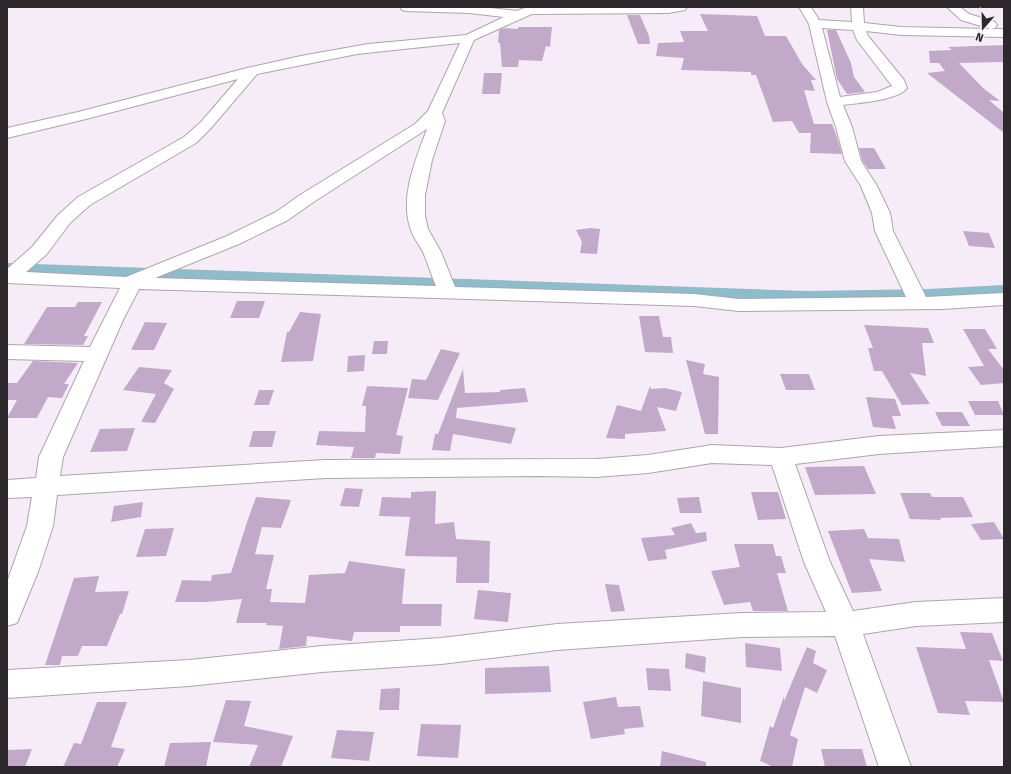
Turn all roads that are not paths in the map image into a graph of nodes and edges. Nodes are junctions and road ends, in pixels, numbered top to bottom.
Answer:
1 (406, 7) edge
2 (681, 7) edge
3 (805, 7) edge
4 (857, 7) edge
5 (953, 7) edge
6 (516, 15) junction
7 (815, 24) junction
8 (858, 26) junction
9 (1004, 28) edge
10 (1004, 33) edge
11 (469, 38) junction
12 (252, 72) junction
13 (834, 102) junction
14 (435, 113) junction
15 (7, 133) edge
16 (8, 277) edge
17 (131, 282) junction
18 (448, 293) junction
19 (1004, 299) edge
20 (919, 303) junction
21 (7, 352) edge
22 (98, 354) junction
23 (1004, 438) edge
24 (781, 457) junction
25 (46, 486) junction
26 (7, 489) edge
27 (1004, 610) edge
28 (7, 614) edge
29 (845, 624) junction
30 (7, 684) edge
31 (895, 767) edge

1 - 6 street
2 - 6 street
3 - 7 street
4 - 8 street
5 - 9 street
6 - 11 street
7 - 8 street
7 - 13 street
8 - 10 street
8 - 13 street
11 - 12 street
11 - 14 street
12 - 15 street
12 - 16 street
13 - 20 street
14 - 17 street
14 - 18 street
16 - 17 street
17 - 18 street
17 - 22 street
18 - 20 street
19 - 20 street
21 - 22 street
22 - 25 street
23 - 24 street
24 - 25 street
24 - 29 street
25 - 26 street
25 - 28 street
27 - 29 street
29 - 30 street
29 - 31 street

